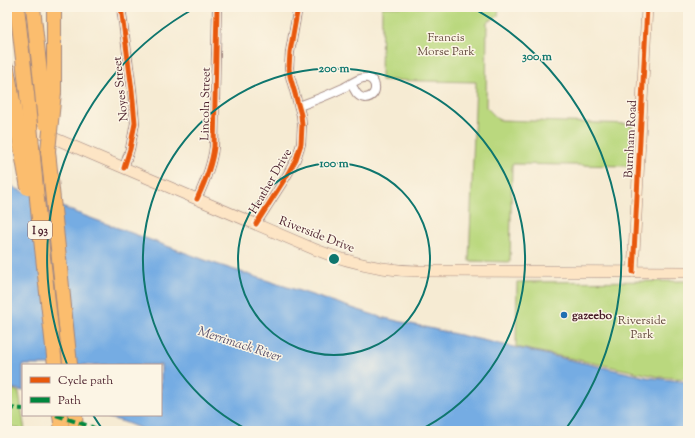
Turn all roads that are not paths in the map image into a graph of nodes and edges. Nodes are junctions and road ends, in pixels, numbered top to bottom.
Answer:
1 (17, 7) edge
2 (33, 7) edge
3 (54, 7) edge
4 (121, 7) edge
5 (217, 7) edge
6 (298, 7) edge
7 (647, 7) edge
8 (7, 69) edge
9 (351, 84) dead end
10 (48, 92) junction
11 (299, 106) junction
12 (7, 118) edge
13 (124, 168) junction
14 (197, 199) junction
15 (256, 224) junction
16 (40, 230) junction
17 (633, 272) junction
18 (688, 272) edge
19 (55, 364) edge
20 (70, 364) edge
21 (60, 416) edge
22 (75, 416) edge
23 (62, 431) edge
24 (76, 431) edge

1 - 16 highway, I 93, bridge
2 - 10 highway
3 - 10 highway
4 - 13 street, Noyes Street
5 - 14 street, Lincoln Street
6 - 11 street, Heather Drive
7 - 17 main road, Burnham Road
8 - 16 highway, bridge
9 - 11 street
10 - 20 highway, I 93, bridge
11 - 15 street, Heather Drive
12 - 13 main road, Riverside Drive
13 - 14 main road, Riverside Drive
14 - 15 main road, Riverside Drive
15 - 17 main road, Riverside Drive
16 - 19 highway, I 93, bridge
17 - 18 main road, Riverside Drive
21 - 23 highway
22 - 24 highway

